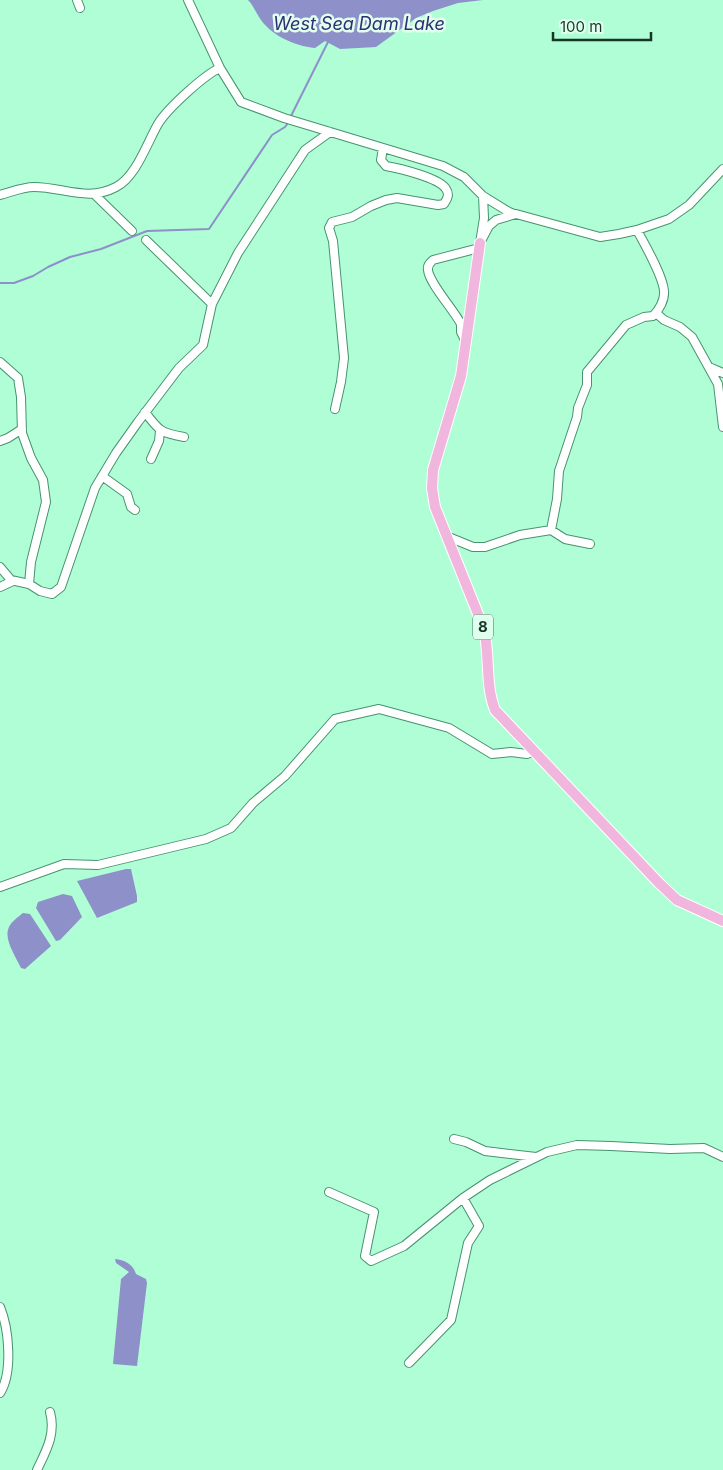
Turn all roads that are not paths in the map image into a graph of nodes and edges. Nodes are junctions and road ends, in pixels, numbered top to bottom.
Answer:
1 (77, 0) edge
2 (188, 0) edge
3 (80, 8) dead end
4 (220, 68) junction
5 (330, 132) junction
6 (383, 148) junction
7 (723, 170) edge
8 (94, 194) junction
9 (0, 195) edge
10 (483, 196) junction
11 (516, 214) junction
12 (638, 230) junction
13 (132, 231) dead end
14 (146, 240) dead end
15 (480, 246) junction
16 (212, 304) junction
17 (656, 313) junction
18 (467, 343) junction
19 (0, 362) edge
20 (709, 367) junction
21 (723, 373) edge
22 (335, 410) dead end
23 (145, 412) junction
24 (723, 427) edge
25 (22, 430) junction
26 (160, 431) junction
27 (184, 437) dead end
28 (0, 441) edge
29 (150, 459) dead end
30 (102, 476) junction
31 (135, 510) dead end
32 (551, 530) junction
33 (446, 536) junction
34 (590, 544) dead end
35 (0, 567) edge
36 (13, 581) junction
37 (29, 584) junction
38 (0, 587) edge
39 (534, 751) junction
40 (0, 887) edge
41 (723, 921) edge
42 (454, 1139) dead end
43 (536, 1157) junction
44 (723, 1157) edge
45 (329, 1192) dead end
46 (463, 1198) junction
47 (0, 1308) edge
48 (409, 1363) dead end
49 (0, 1393) edge
50 (50, 1412) dead end
51 (37, 1470) edge

1 - 3 street
2 - 4 street
4 - 5 street
4 - 8 street
5 - 6 street
5 - 16 street
6 - 10 street
6 - 22 street
7 - 12 street
8 - 9 street
8 - 13 street
10 - 11 street
10 - 15 street
11 - 12 street
11 - 15 street
12 - 17 street
14 - 16 street
15 - 18 main road, 8
15 - 18 street
16 - 23 street
17 - 20 street
17 - 32 street
18 - 33 main road, 8
19 - 25 street
20 - 21 street
20 - 24 street
23 - 26 street
23 - 30 street
25 - 28 street
25 - 37 street
26 - 27 street
26 - 29 street
30 - 31 street
30 - 37 street
32 - 33 street
32 - 34 street
33 - 39 main road, 8
35 - 36 street
36 - 37 street
36 - 38 street
39 - 40 street
39 - 41 main road, 8
42 - 43 street
43 - 44 street
43 - 46 street
45 - 46 street
46 - 48 street
47 - 49 street
50 - 51 street

